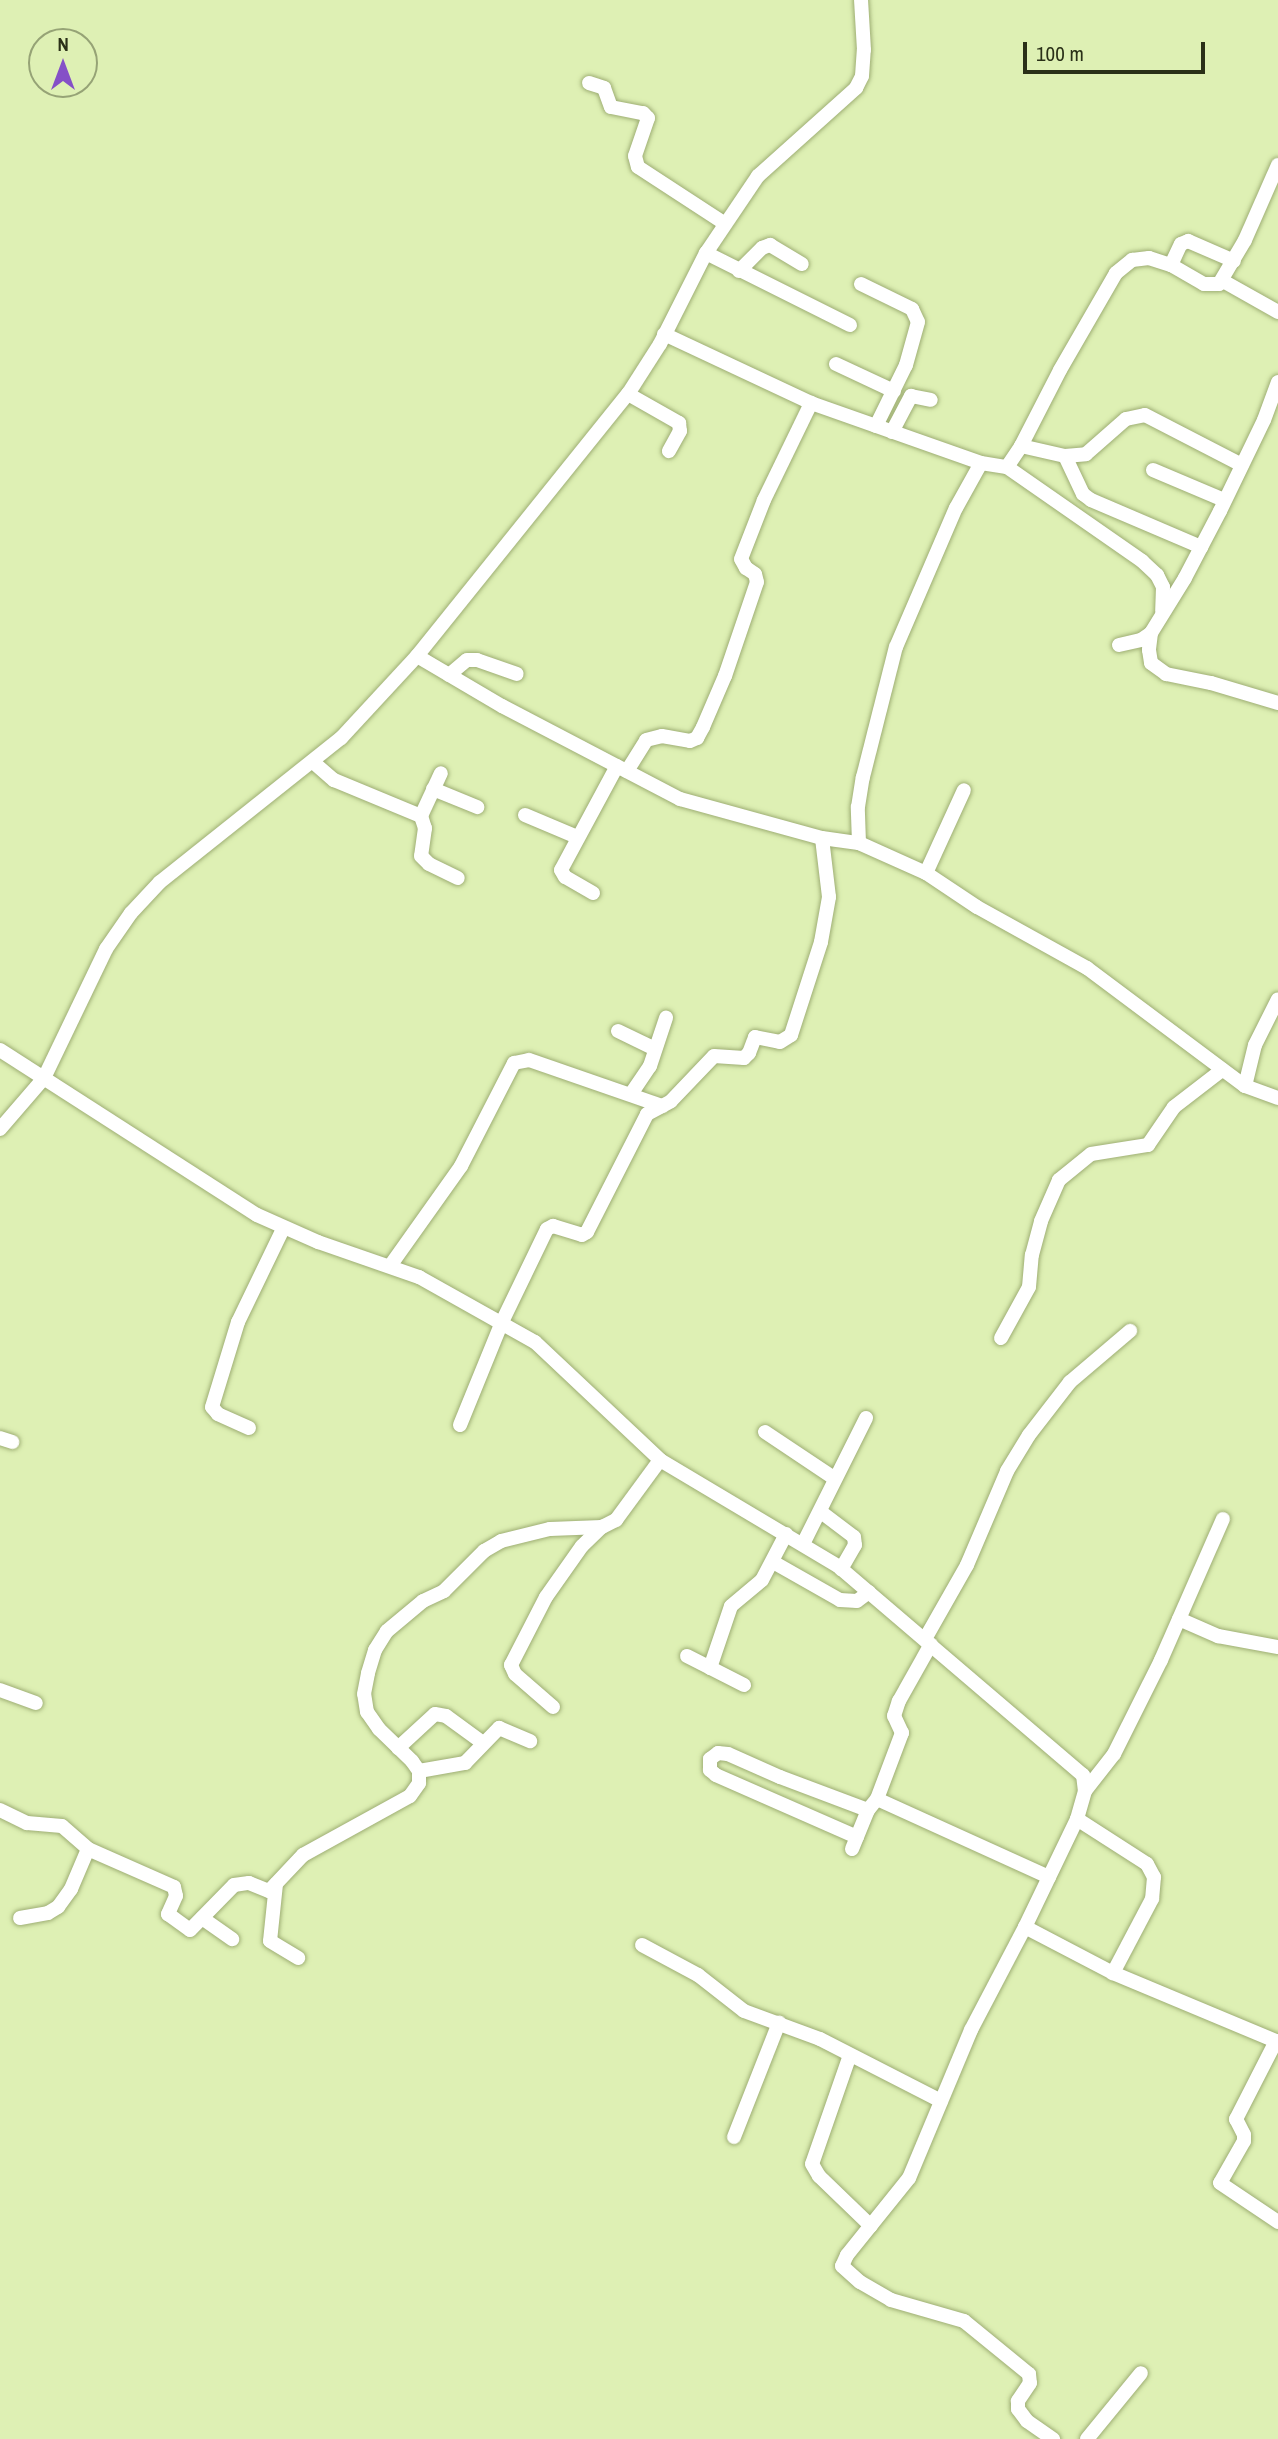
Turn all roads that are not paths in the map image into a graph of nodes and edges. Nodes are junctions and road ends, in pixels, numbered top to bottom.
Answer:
1 (861, 0) edge
2 (589, 83) dead end
3 (1278, 165) edge
4 (724, 223) junction
5 (706, 253) junction
6 (1234, 261) junction
7 (802, 264) dead end
8 (1171, 265) junction
9 (739, 271) junction
10 (1223, 281) junction
11 (861, 284) dead end
12 (1278, 312) edge
13 (850, 325) dead end
14 (664, 334) junction
15 (836, 364) dead end
16 (1278, 382) edge
17 (894, 391) junction
18 (628, 394) junction
19 (931, 400) dead end
20 (811, 403) junction
21 (1272, 416) edge
22 (876, 426) junction
23 (892, 432) junction
24 (1021, 446) junction
25 (669, 451) dead end
26 (1065, 456) junction
27 (981, 463) junction
28 (1242, 465) junction
29 (1007, 467) junction
30 (1153, 470) dead end
31 (1224, 500) junction
32 (1201, 547) junction
33 (1162, 612) junction
34 (1151, 632) junction
35 (1119, 645) dead end
36 (416, 656) junction
37 (517, 674) dead end
38 (449, 675) junction
39 (1278, 703) edge
40 (313, 762) junction
41 (622, 768) junction
42 (441, 773) dead end
43 (433, 789) junction
44 (964, 790) dead end
45 (477, 807) dead end
46 (525, 815) dead end
47 (421, 816) junction
48 (577, 837) junction
49 (822, 838) junction
50 (859, 843) junction
51 (926, 873) junction
52 (458, 878) dead end
53 (593, 893) dead end
54 (1278, 999) edge
55 (666, 1018) dead end
56 (618, 1031) dead end
57 (655, 1048) junction
58 (0, 1050) edge
59 (1223, 1070) junction
60 (44, 1079) junction
61 (1245, 1086) junction
62 (631, 1094) junction
63 (1278, 1098) edge
64 (662, 1106) junction
65 (0, 1129) edge
66 (284, 1228) junction
67 (390, 1265) junction
68 (502, 1322) junction
69 (1130, 1331) dead end
70 (1001, 1338) dead end
71 (866, 1418) dead end
72 (460, 1425) dead end
73 (249, 1428) dead end
74 (765, 1432) dead end
75 (660, 1460) junction
76 (834, 1478) junction
77 (821, 1512) junction
78 (1223, 1519) dead end
79 (602, 1527) junction
80 (786, 1534) junction
81 (803, 1544) junction
82 (773, 1562) junction
83 (841, 1569) junction
84 (869, 1592) junction
85 (1179, 1619) junction
86 (928, 1641) junction
87 (1278, 1647) edge
88 (687, 1656) dead end
89 (710, 1668) junction
90 (744, 1685) dead end
91 (0, 1690) edge
92 (36, 1703) dead end
93 (553, 1707) dead end
94 (530, 1741) dead end
95 (483, 1743) junction
96 (398, 1748) junction
97 (419, 1771) junction
98 (1084, 1791) junction
99 (872, 1804) junction
100 (0, 1810) edge
101 (1077, 1819) junction
102 (88, 1849) junction
103 (1049, 1877) junction
104 (276, 1884) junction
105 (20, 1918) dead end
106 (202, 1918) junction
107 (1025, 1927) junction
108 (232, 1938) dead end
109 (642, 1945) dead end
110 (298, 1958) dead end
111 (1113, 1973) junction
112 (779, 2023) junction
113 (1277, 2042) edge
114 (850, 2055) junction
115 (941, 2101) junction
116 (734, 2137) dead end
117 (1278, 2222) edge
118 (871, 2226) junction
119 (1141, 2373) dead end
120 (1053, 2439) edge
121 (1087, 2439) edge

1 - 4 street
2 - 4 street
3 - 6 street
4 - 5 street
5 - 9 street
5 - 14 street
6 - 8 street
6 - 10 street
7 - 9 street
8 - 10 street
8 - 24 street
9 - 13 street
10 - 12 street
11 - 17 street
14 - 18 street
14 - 20 street
15 - 17 street
16 - 21 street
17 - 22 street
18 - 25 street
18 - 36 street
19 - 23 street
20 - 22 street
20 - 41 street
21 - 28 street
22 - 23 street
23 - 27 street
24 - 26 street
24 - 29 street
26 - 28 street
26 - 32 street
27 - 29 street
27 - 50 street
28 - 31 street
29 - 33 street
30 - 31 street
31 - 32 street
32 - 33 street
33 - 34 street
34 - 35 street
34 - 39 street
36 - 38 street
36 - 40 street
37 - 38 street
38 - 41 street
40 - 47 street
40 - 60 street
41 - 48 street
41 - 49 street
42 - 43 street
43 - 45 street
43 - 47 street
44 - 51 street
46 - 48 street
47 - 52 street
48 - 53 street
49 - 50 street
49 - 64 street
50 - 51 street
51 - 59 street
54 - 61 street
55 - 57 street
56 - 57 street
57 - 62 street
58 - 60 street
59 - 61 street
59 - 70 street
60 - 65 street
60 - 66 street
61 - 63 street
62 - 64 street
62 - 67 street
64 - 68 street
66 - 67 street
66 - 73 street
67 - 68 street
68 - 72 street
68 - 75 street
69 - 86 street
71 - 76 street
74 - 76 street
75 - 79 street
75 - 80 street
76 - 77 street
77 - 81 street
77 - 83 street
78 - 85 street
79 - 93 street
79 - 96 street
80 - 81 street
80 - 82 street
81 - 83 street
82 - 84 street
82 - 89 street
83 - 84 street
84 - 86 street
85 - 87 street
85 - 98 street
86 - 98 street
86 - 99 street
88 - 89 street
89 - 90 street
91 - 92 street
94 - 95 street
95 - 96 street
95 - 97 street
96 - 97 street
97 - 104 street
98 - 101 street
99 - 99 street
99 - 103 street
100 - 102 street
101 - 103 street
101 - 111 street
102 - 105 street
102 - 106 street
103 - 107 street
104 - 106 street
104 - 110 street
106 - 108 street
107 - 111 street
107 - 115 street
109 - 112 street
111 - 113 street
112 - 114 street
112 - 116 street
113 - 117 street
114 - 115 street
114 - 118 street
115 - 118 street
118 - 120 street
119 - 121 street

